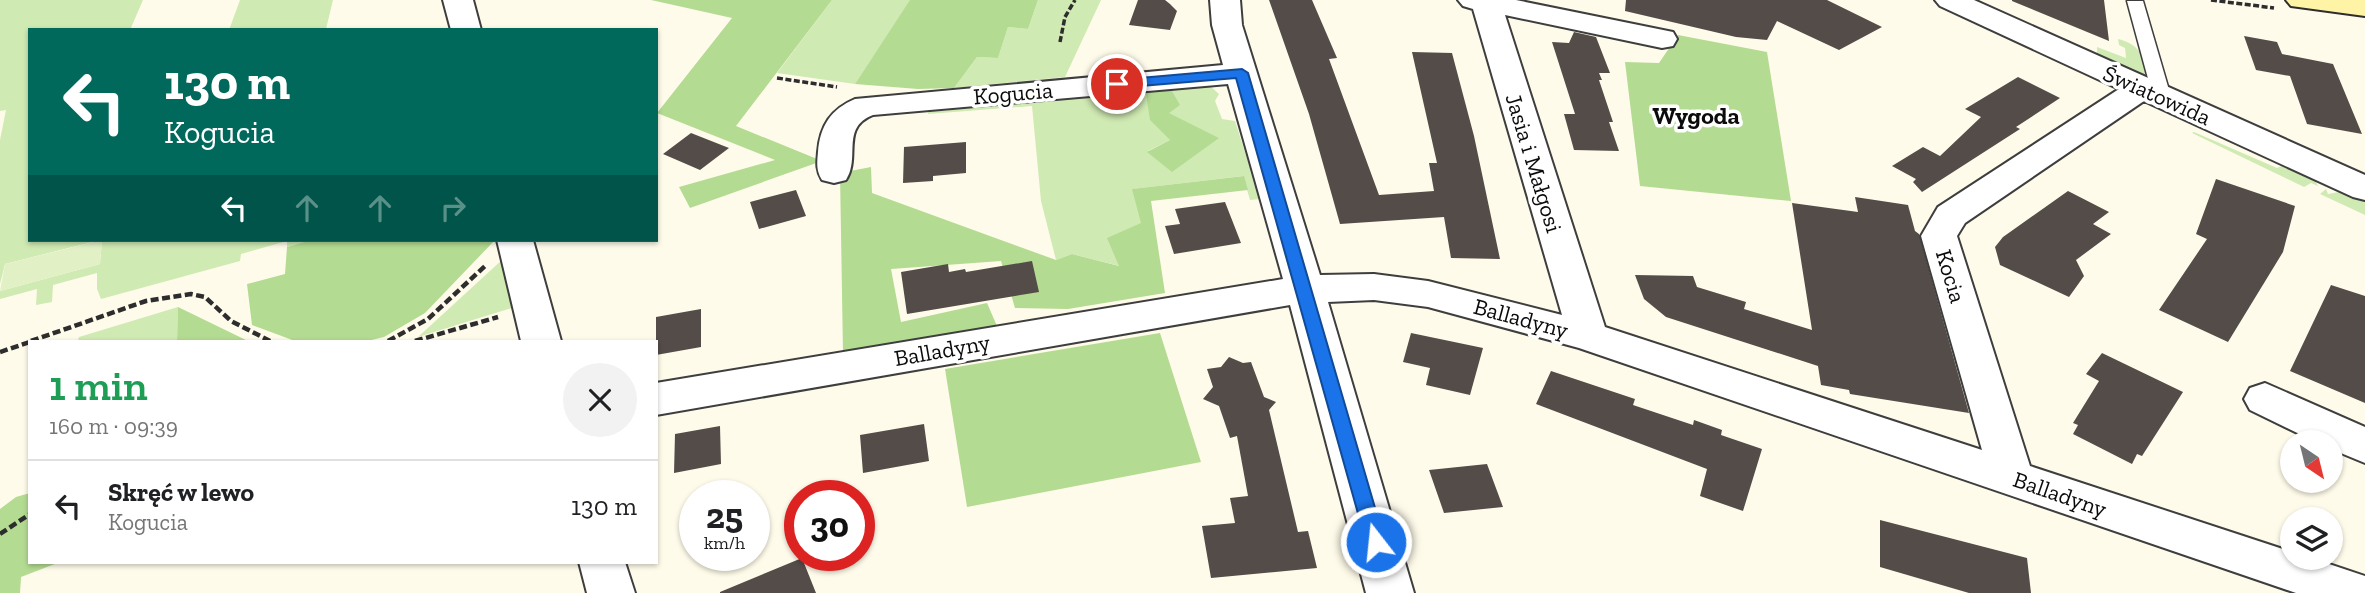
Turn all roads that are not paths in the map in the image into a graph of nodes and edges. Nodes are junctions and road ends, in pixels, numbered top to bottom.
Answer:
1 (458, 0) edge
2 (1225, 0) edge
3 (1950, 0) edge
4 (2301, 0) edge
5 (2135, 1) edge
6 (1479, 2) edge
7 (2365, 8) edge
8 (465, 28) edge
9 (1662, 39) dead end
10 (1242, 73) junction
11 (2152, 92) junction
12 (834, 172) dead end
13 (2365, 188) edge
14 (503, 250) edge
15 (1305, 289) junction
16 (1588, 336) junction
17 (541, 340) edge
18 (658, 399) edge
19 (2265, 399) dead end
20 (2365, 446) edge
21 (2012, 478) junction
22 (603, 564) edge
23 (611, 593) edge
24 (1390, 593) edge
25 (2355, 593) edge

1 - 8 street
2 - 10 street
3 - 11 street, Światowida
4 - 7 main road
5 - 11 lane
6 - 9 street
6 - 16 street, Jasia i Małgosi
10 - 12 street, Kogucia
10 - 15 street
11 - 13 street, Światowida
11 - 21 street, Kocia
14 - 17 street
15 - 16 street, Balladyny
15 - 18 street, Balladyny
15 - 24 street
16 - 21 street, Balladyny
19 - 20 street
21 - 25 street, Balladyny
22 - 23 street

